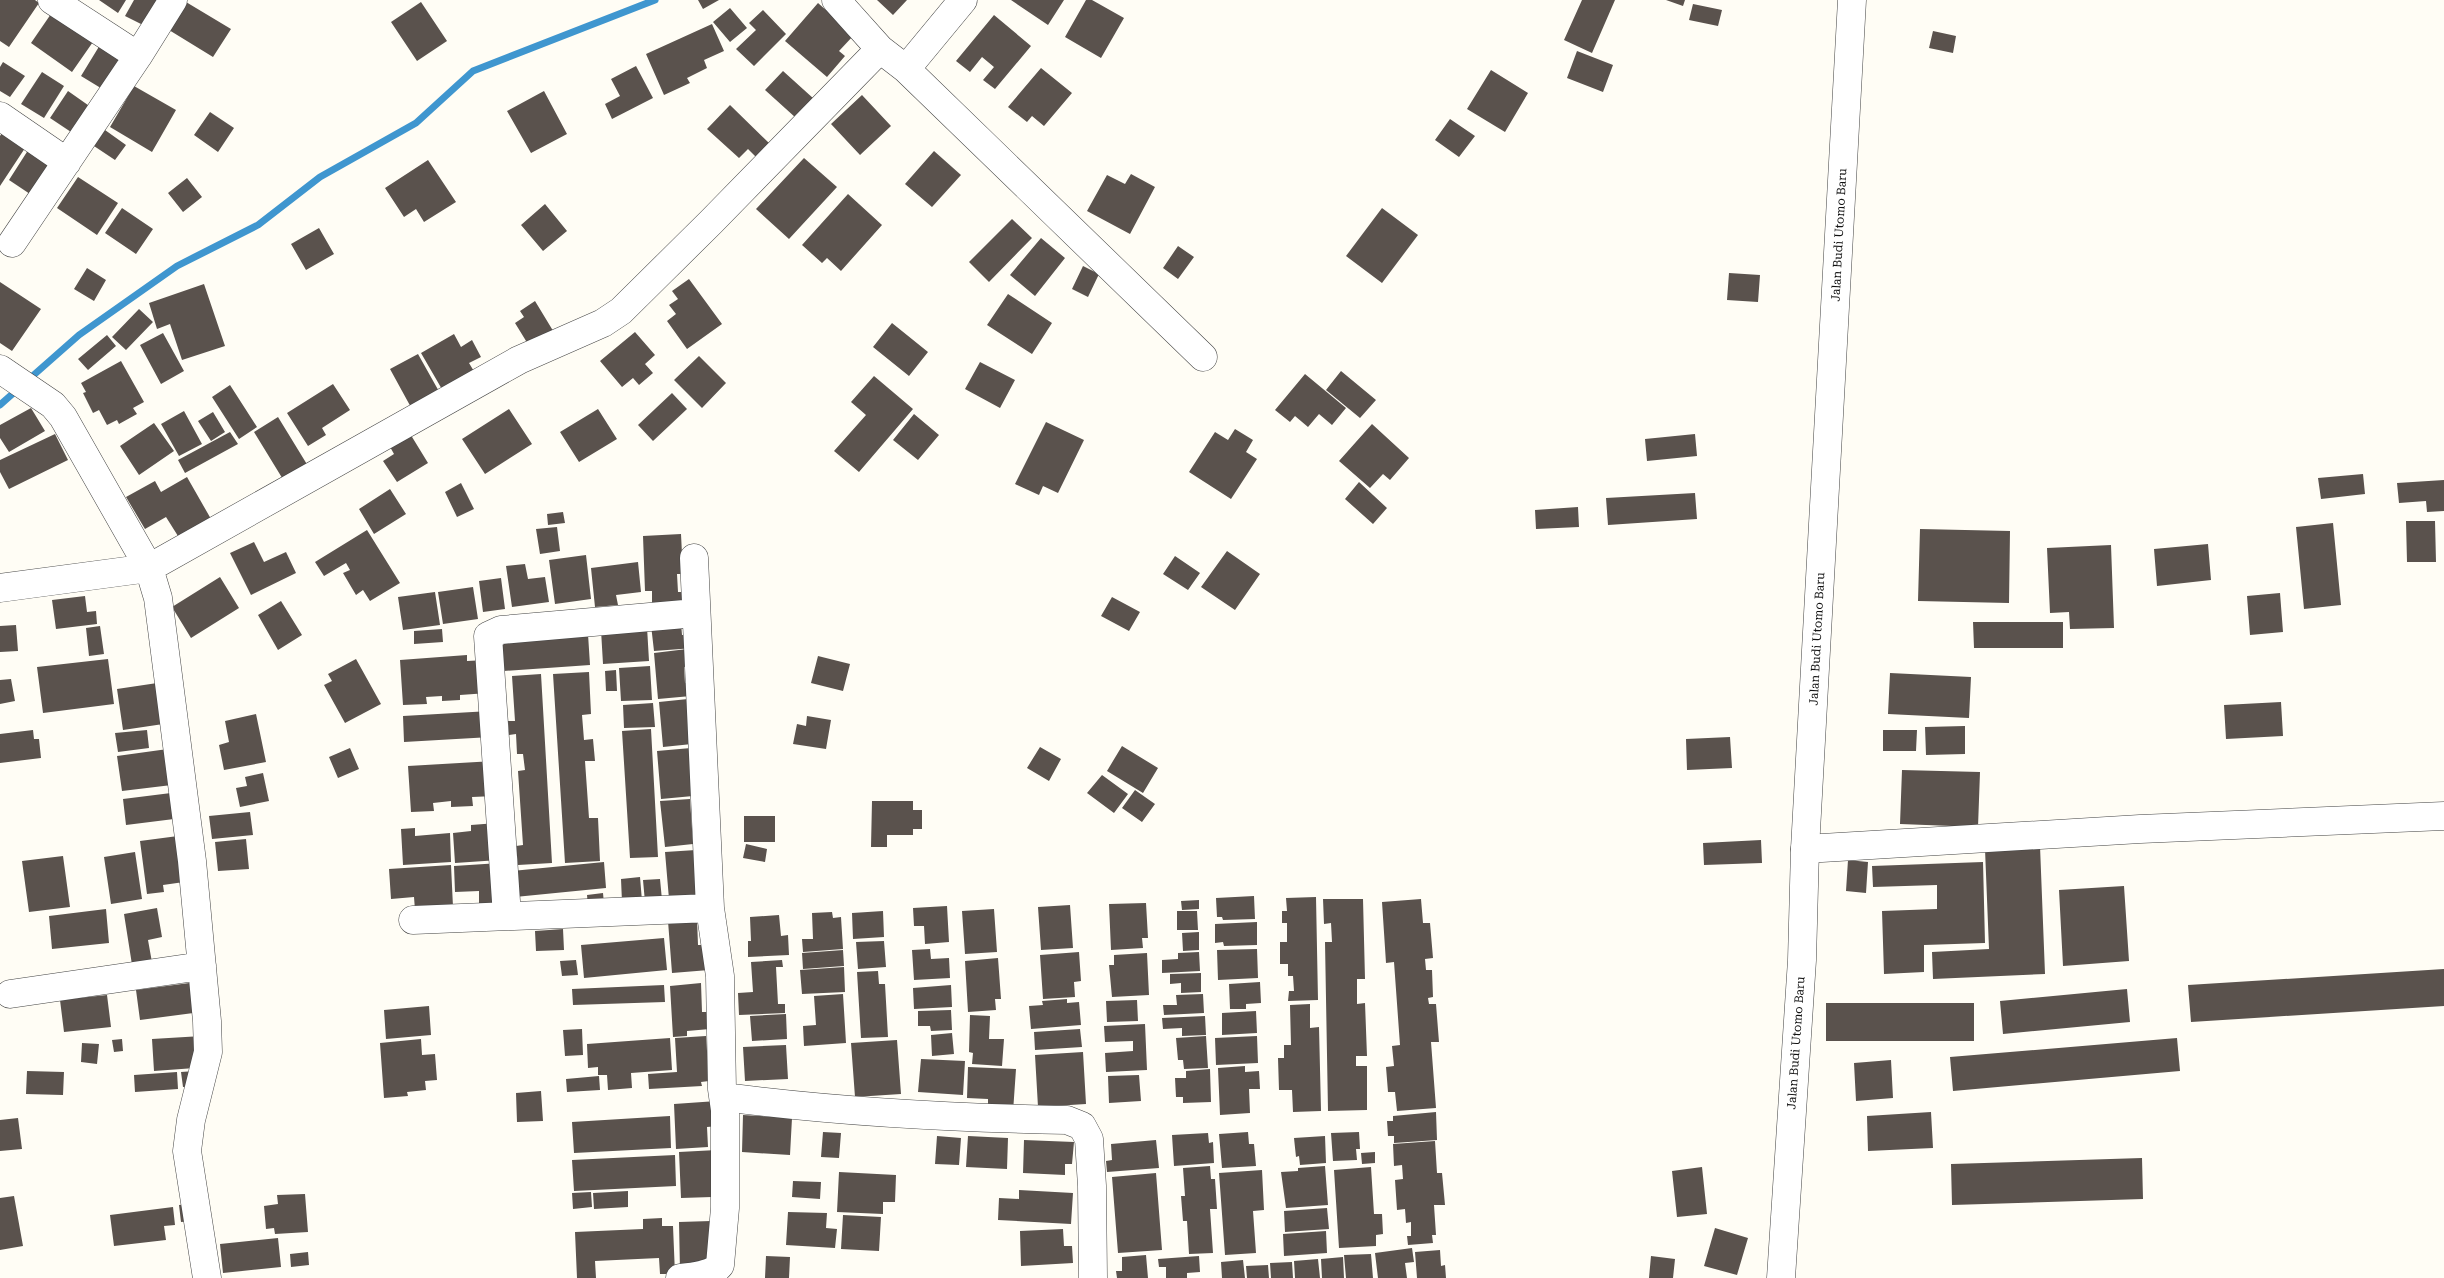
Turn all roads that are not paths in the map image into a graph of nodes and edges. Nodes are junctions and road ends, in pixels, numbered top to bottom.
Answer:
1 (52, 0) edge
2 (173, 0) edge
3 (836, 0) edge
4 (963, 0) edge
5 (1852, 0) edge
6 (880, 49) junction
7 (138, 56) junction
8 (906, 69) junction
9 (0, 116) edge
10 (67, 162) junction
11 (12, 243) dead end
12 (1202, 357) dead end
13 (1, 370) edge
14 (694, 558) dead end
15 (149, 568) junction
16 (0, 588) edge
17 (696, 613) junction
18 (2444, 816) edge
19 (1805, 849) junction
20 (710, 908) junction
21 (507, 916) junction
22 (412, 920) dead end
23 (202, 966) junction
24 (10, 994) dead end
25 (724, 1097) junction
26 (207, 1278) edge
27 (680, 1278) edge
28 (1093, 1278) edge
29 (1782, 1278) edge

1 - 7 street
2 - 7 street
3 - 6 street
4 - 8 street
5 - 19 street, Jalan Budi Utomo Baru
6 - 8 street
6 - 15 street
7 - 10 street
8 - 12 street
9 - 10 street
10 - 11 street
13 - 15 street
14 - 17 street
15 - 16 street
15 - 23 street
17 - 20 street
17 - 21 street
18 - 19 street
19 - 29 street, Jalan Budi Utomo Baru
20 - 21 street
20 - 25 street
21 - 22 street
23 - 24 street
23 - 26 street
25 - 27 street
25 - 28 street

